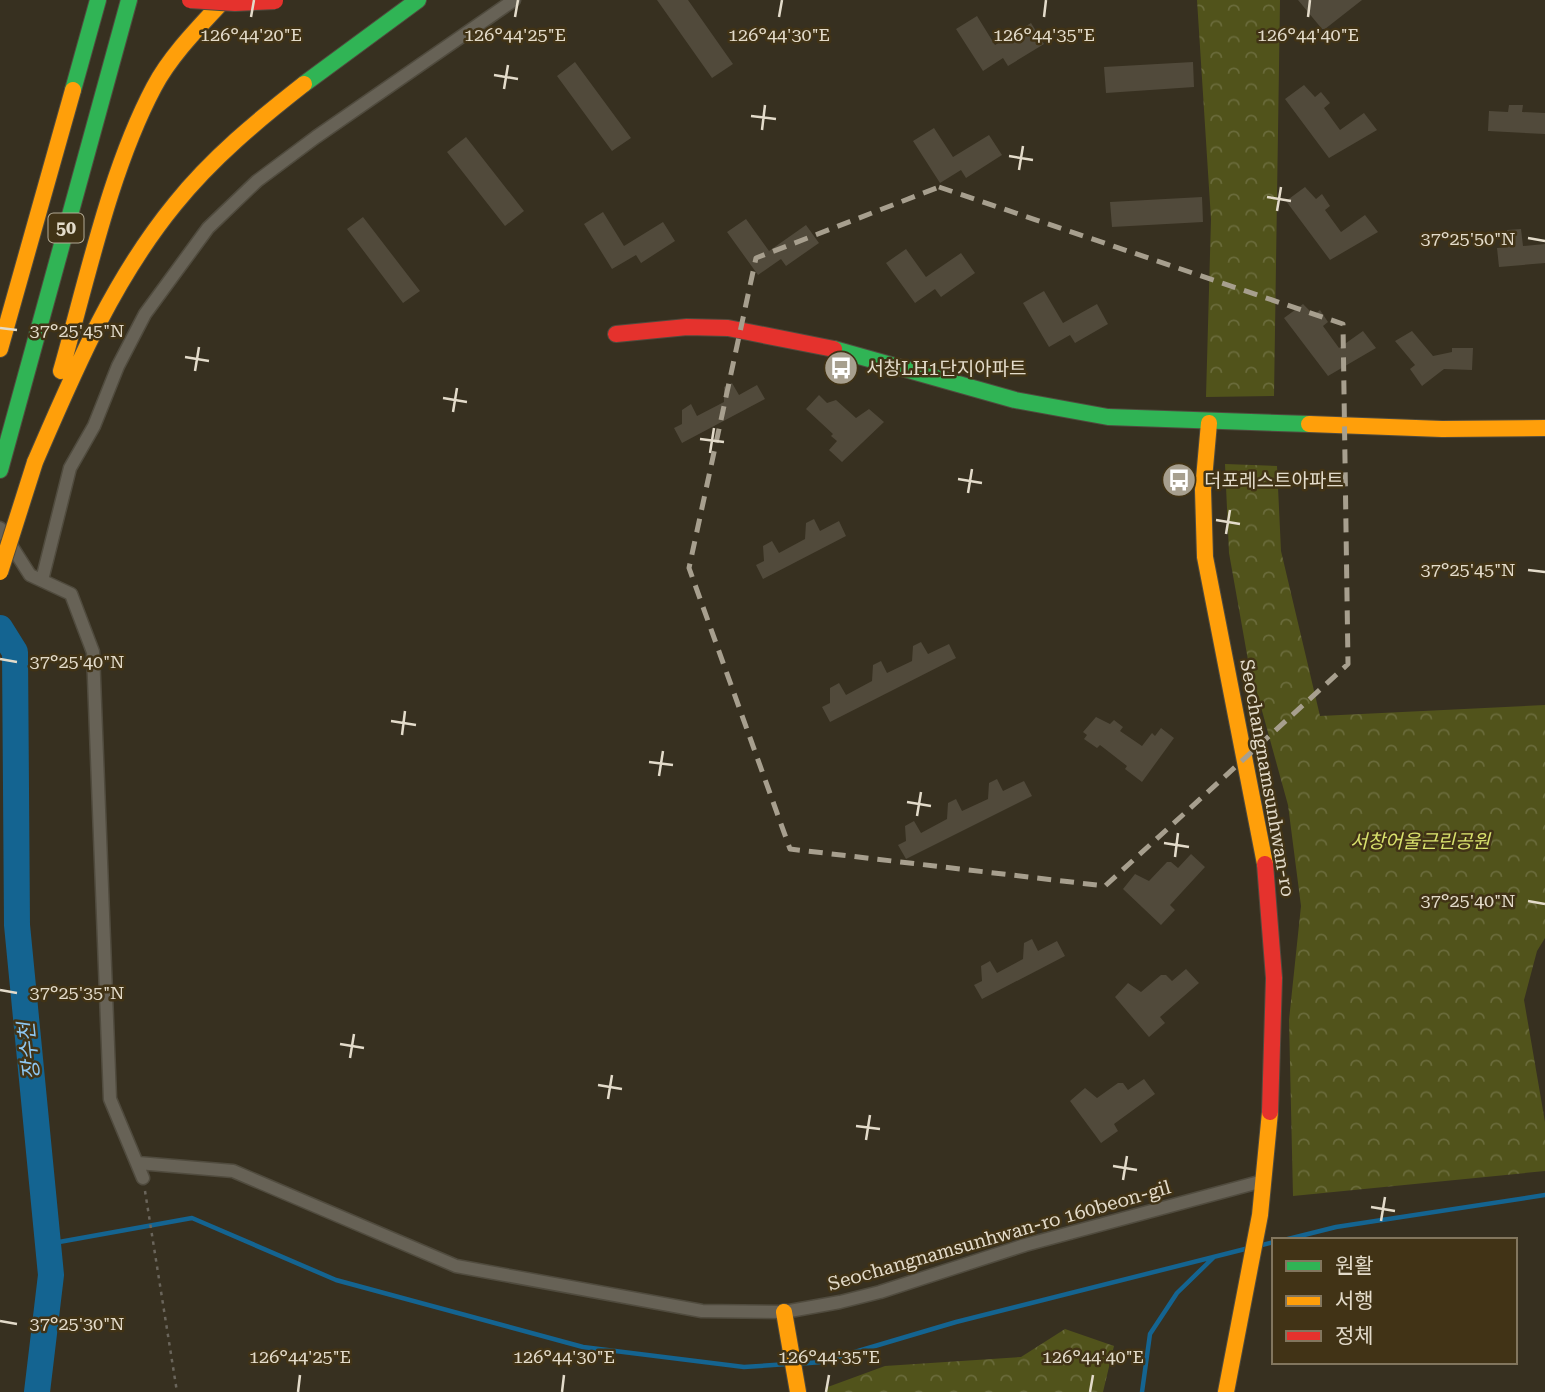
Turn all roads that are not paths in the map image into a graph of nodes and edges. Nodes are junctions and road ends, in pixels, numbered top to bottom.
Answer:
1 (90, 0) edge
2 (98, 0) edge
3 (129, 0) edge
4 (190, 0) edge
5 (224, 0) edge
6 (277, 0) edge
7 (418, 0) edge
8 (514, 0) edge
9 (80, 64) junction
10 (616, 334) dead end
11 (0, 349) edge
12 (1209, 423) junction
13 (1545, 428) edge
14 (35, 462) junction
15 (2, 463) edge
16 (0, 528) edge
17 (0, 572) edge
18 (42, 580) junction
19 (138, 1163) junction
20 (142, 1178) dead end
21 (1263, 1181) junction
22 (784, 1312) junction
23 (798, 1392) edge
24 (1226, 1392) edge

1 - 9 main road
2 - 9 main road, 50
3 - 15 main road, 50
4 - 6 main road, bridge
5 - 14 main road
7 - 14 main road
8 - 18 street
9 - 11 main road, 50
10 - 12 main road
12 - 13 main road
12 - 21 main road, Seochangnamsunhwan-ro
14 - 17 main road, bridge
16 - 18 street
18 - 19 street
19 - 20 street
19 - 22 street, Seochangnamsunhwan-ro 160beon-gil
21 - 22 street, Seochangnamsunhwan-ro 160beon-gil
21 - 24 main road, Seochangnamsunhwan-ro
22 - 23 main road

